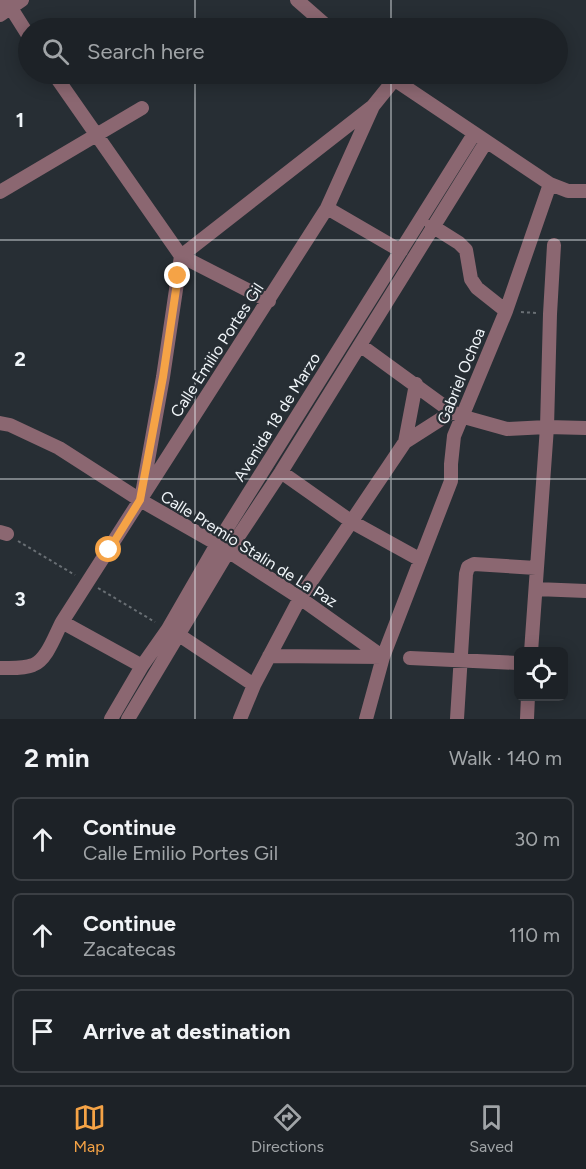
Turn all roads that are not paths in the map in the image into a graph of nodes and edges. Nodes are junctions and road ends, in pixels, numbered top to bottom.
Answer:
1 (297, 0) edge
2 (9, 6) edge
3 (318, 18) edge
4 (18, 19) edge
5 (61, 84) edge
6 (386, 84) edge
7 (400, 84) edge
8 (374, 106) junction
9 (142, 108) dead end
10 (96, 136) junction
11 (480, 138) junction
12 (550, 184) junction
13 (586, 191) edge
14 (0, 192) edge
15 (327, 208) junction
16 (432, 226) junction
17 (554, 245) dead end
18 (401, 251) junction
19 (181, 256) junction
20 (269, 301) junction
21 (506, 311) junction
22 (360, 345) junction
23 (416, 384) junction
24 (458, 415) junction
25 (0, 423) edge
26 (547, 427) junction
27 (586, 428) edge
28 (405, 442) junction
29 (281, 472) junction
30 (140, 500) junction
31 (352, 522) junction
32 (222, 548) junction
33 (419, 560) junction
34 (536, 568) junction
35 (536, 589) junction
36 (586, 591) edge
37 (300, 598) junction
38 (62, 622) junction
39 (178, 635) junction
40 (531, 647) edge
41 (269, 656) junction
42 (383, 657) junction
43 (410, 658) dead end
44 (460, 661) junction
45 (514, 663) edge
46 (142, 666) junction
47 (0, 668) edge
48 (133, 681) junction
49 (254, 685) junction
50 (146, 689) junction
51 (528, 701) edge
52 (111, 719) edge
53 (128, 719) edge
54 (240, 719) edge
55 (366, 719) edge
56 (457, 719) edge
57 (527, 719) edge

1 - 3 street
2 - 4 street
5 - 10 street
6 - 8 street
7 - 11 street
8 - 15 street, Calle Emilio Portes Gil
8 - 19 street
9 - 10 street
10 - 14 street
10 - 19 street
11 - 12 street
11 - 16 street, Avenida 18 de Marzo
11 - 18 street, Avenida 18 de Marzo
12 - 13 street
12 - 21 street, Gabriel Ochoa
15 - 18 street
15 - 20 street, Calle Emilio Portes Gil
16 - 21 street
16 - 22 street, Avenida 18 de Marzo
17 - 26 street
18 - 32 street, Avenida 18 de Marzo
19 - 20 street
19 - 30 street
20 - 30 street, Calle Emilio Portes Gil
21 - 24 street, Gabriel Ochoa
22 - 23 street
22 - 29 street, Avenida 18 de Marzo
23 - 24 street
23 - 28 street
24 - 26 street
24 - 28 street
24 - 33 street, Gabriel Ochoa
25 - 30 street, Calle Premio Stalin de La Paz
26 - 27 street
26 - 34 street
28 - 31 street
29 - 31 street
29 - 32 street, Avenida 18 de Marzo
30 - 32 street, Calle Premio Stalin de La Paz
30 - 38 street, Calle Emilio Portes Gil
31 - 33 street
31 - 37 street
32 - 37 street, Calle Premio Stalin de La Paz
32 - 39 street, Avenida 18 de Marzo
32 - 46 street, Avenida 18 de Marzo
33 - 42 street, Gabriel Ochoa
34 - 35 street
34 - 44 street
35 - 36 street
35 - 40 street
37 - 41 street
37 - 42 street, Calle Premio Stalin de La Paz
38 - 46 street
38 - 47 street, Calle Emilio Portes Gil
39 - 49 street
39 - 50 street, Avenida 18 de Marzo
41 - 42 street
41 - 49 street
42 - 55 street, Gabriel Ochoa
43 - 44 street
44 - 45 street
44 - 56 street
46 - 48 street, Avenida 18 de Marzo
48 - 50 street
48 - 52 street, Avenida 18 de Marzo
49 - 54 street
50 - 53 street, Avenida 18 de Marzo
51 - 57 street

